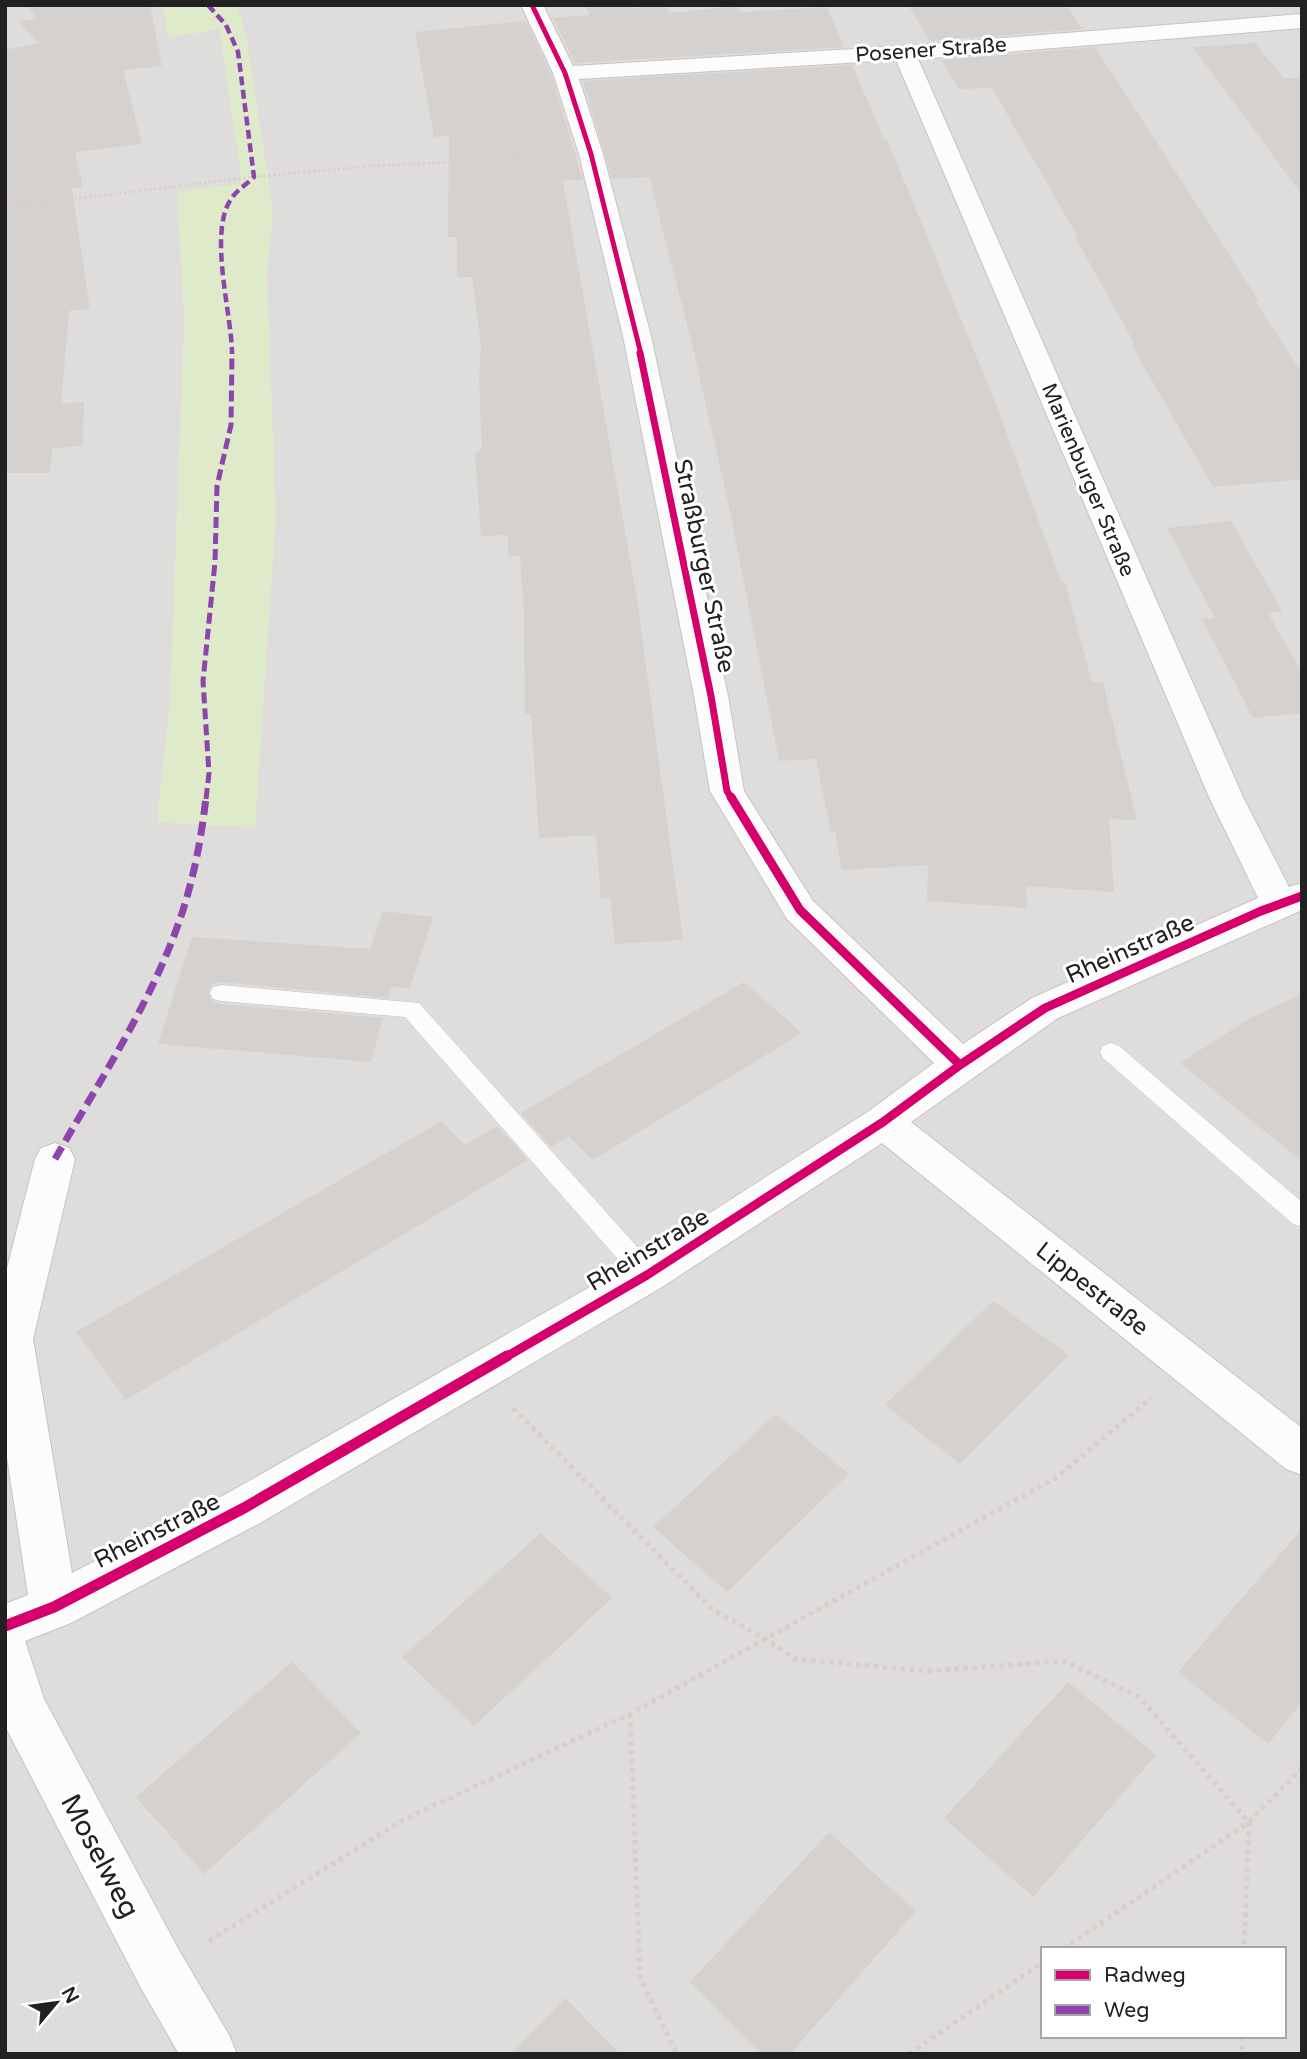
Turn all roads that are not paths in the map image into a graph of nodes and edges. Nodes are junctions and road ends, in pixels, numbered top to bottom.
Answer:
1 (532, 5) edge
2 (1300, 22) edge
3 (904, 52) junction
4 (565, 73) junction
5 (1291, 900) edge
6 (220, 993) dead end
7 (1111, 1052) dead end
8 (960, 1065) junction
9 (883, 1122) junction
10 (55, 1158) dead end
11 (1302, 1217) edge
12 (646, 1275) junction
13 (1302, 1455) edge
14 (54, 1607) junction
15 (5, 1626) edge
16 (5, 1651) edge
17 (209, 2054) edge

1 - 4 street, Straßburger Straße
2 - 3 street, Posener Straße
3 - 4 street, Posener Straße
3 - 5 street, Marienburger Straße
4 - 8 street, Straßburger Straße
5 - 8 street, Rheinstraße
6 - 12 lane
7 - 11 lane
8 - 9 street, Rheinstraße
9 - 12 street, Rheinstraße
9 - 13 street, Lippestraße
10 - 14 street
12 - 14 street, Rheinstraße
14 - 15 street, Rheinstraße
16 - 17 street, Moselweg

